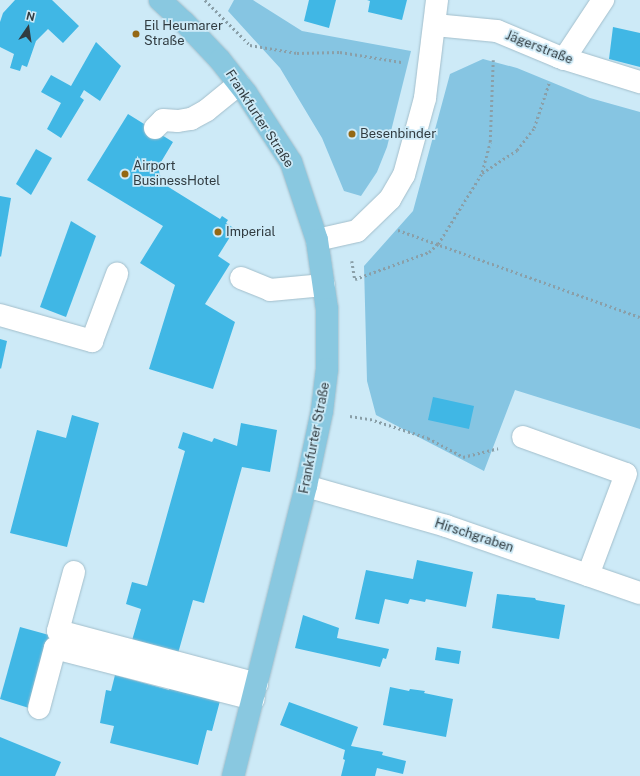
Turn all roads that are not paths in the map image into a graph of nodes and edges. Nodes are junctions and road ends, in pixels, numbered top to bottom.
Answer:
1 (160, 0) edge
2 (438, 0) edge
3 (602, 0) edge
4 (435, 25) junction
5 (562, 58) junction
6 (640, 82) edge
7 (239, 84) junction
8 (155, 128) dead end
9 (317, 240) junction
10 (117, 274) dead end
11 (241, 278) dead end
12 (324, 285) junction
13 (0, 315) edge
14 (523, 437) road end
15 (306, 486) junction
16 (74, 572) dead end
17 (588, 574) junction
18 (640, 593) edge
19 (256, 691) junction
20 (39, 708) dead end
21 (233, 776) edge

1 - 7 main road, Frankfurter Straße
2 - 4 street
3 - 5 street
4 - 5 street, Jägerstraße
4 - 9 street
5 - 6 street, Jägerstraße
7 - 8 street
7 - 9 main road, Frankfurter Straße
9 - 12 main road, Frankfurter Straße
10 - 13 street
11 - 12 street
12 - 15 main road, Frankfurter Straße
14 - 17 street
15 - 17 street, Hirschgraben
15 - 19 main road, Frankfurter Straße
16 - 19 street
17 - 18 street, Hirschgraben
19 - 20 street
19 - 21 main road, Frankfurter Straße

